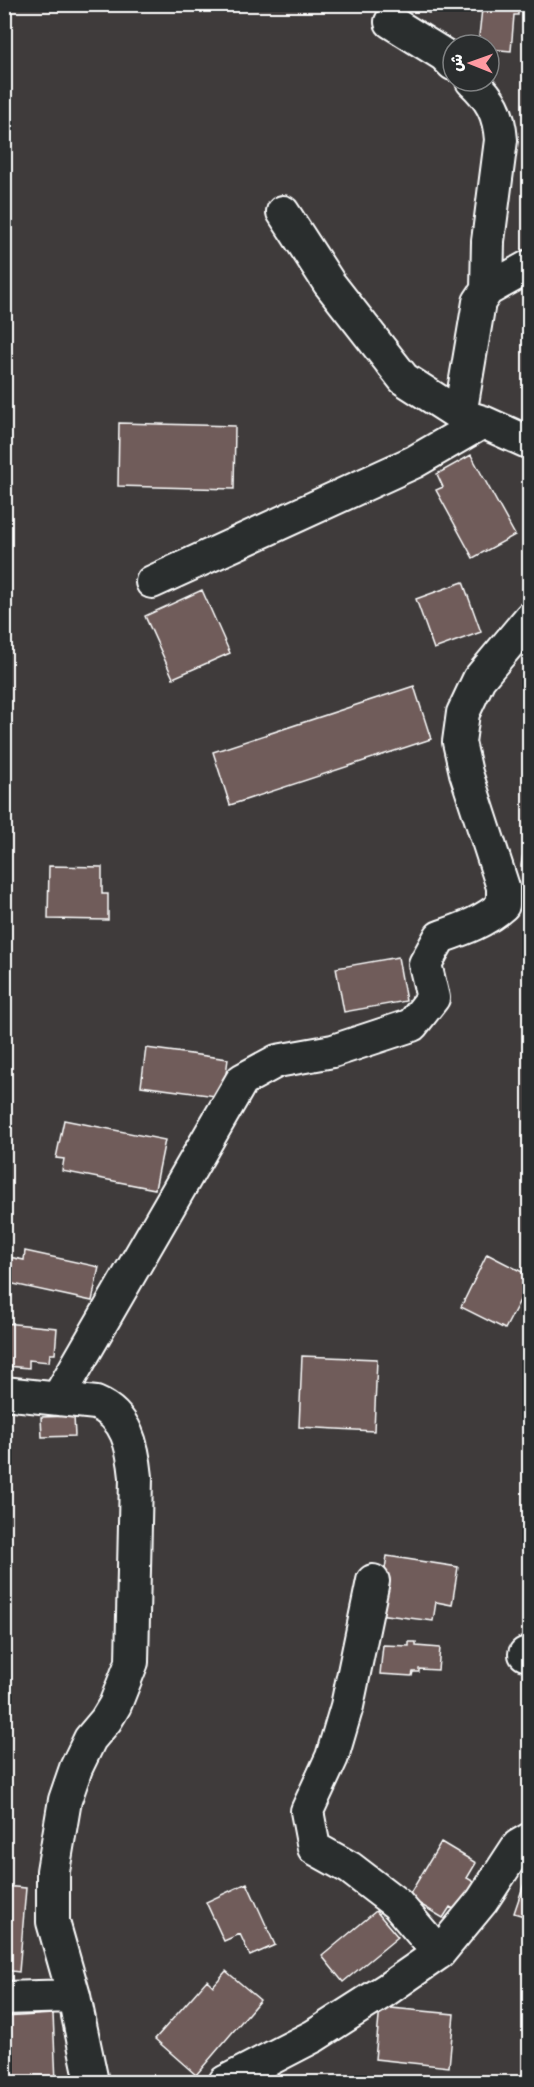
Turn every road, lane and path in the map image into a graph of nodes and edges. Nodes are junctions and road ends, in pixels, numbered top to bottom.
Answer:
1 (391, 22) dead end
2 (441, 53) edge
3 (484, 93) edge
4 (284, 212) dead end
5 (530, 266) edge
6 (487, 290) junction
7 (471, 418) junction
8 (530, 443) edge
9 (152, 582) dead end
10 (530, 618) edge
11 (4, 1393) edge
12 (58, 1398) junction
13 (373, 1581) dead end
14 (530, 1839) edge
15 (439, 1953) junction
16 (74, 1996) junction
17 (4, 1998) edge
18 (92, 2082) edge
19 (225, 2082) edge

1 - 2 street
3 - 6 street
4 - 7 street
5 - 6 street
6 - 7 street
7 - 8 street
7 - 9 street
10 - 12 street
11 - 12 street
12 - 16 street
13 - 15 street
14 - 15 street
15 - 19 street
16 - 17 street
16 - 18 street

